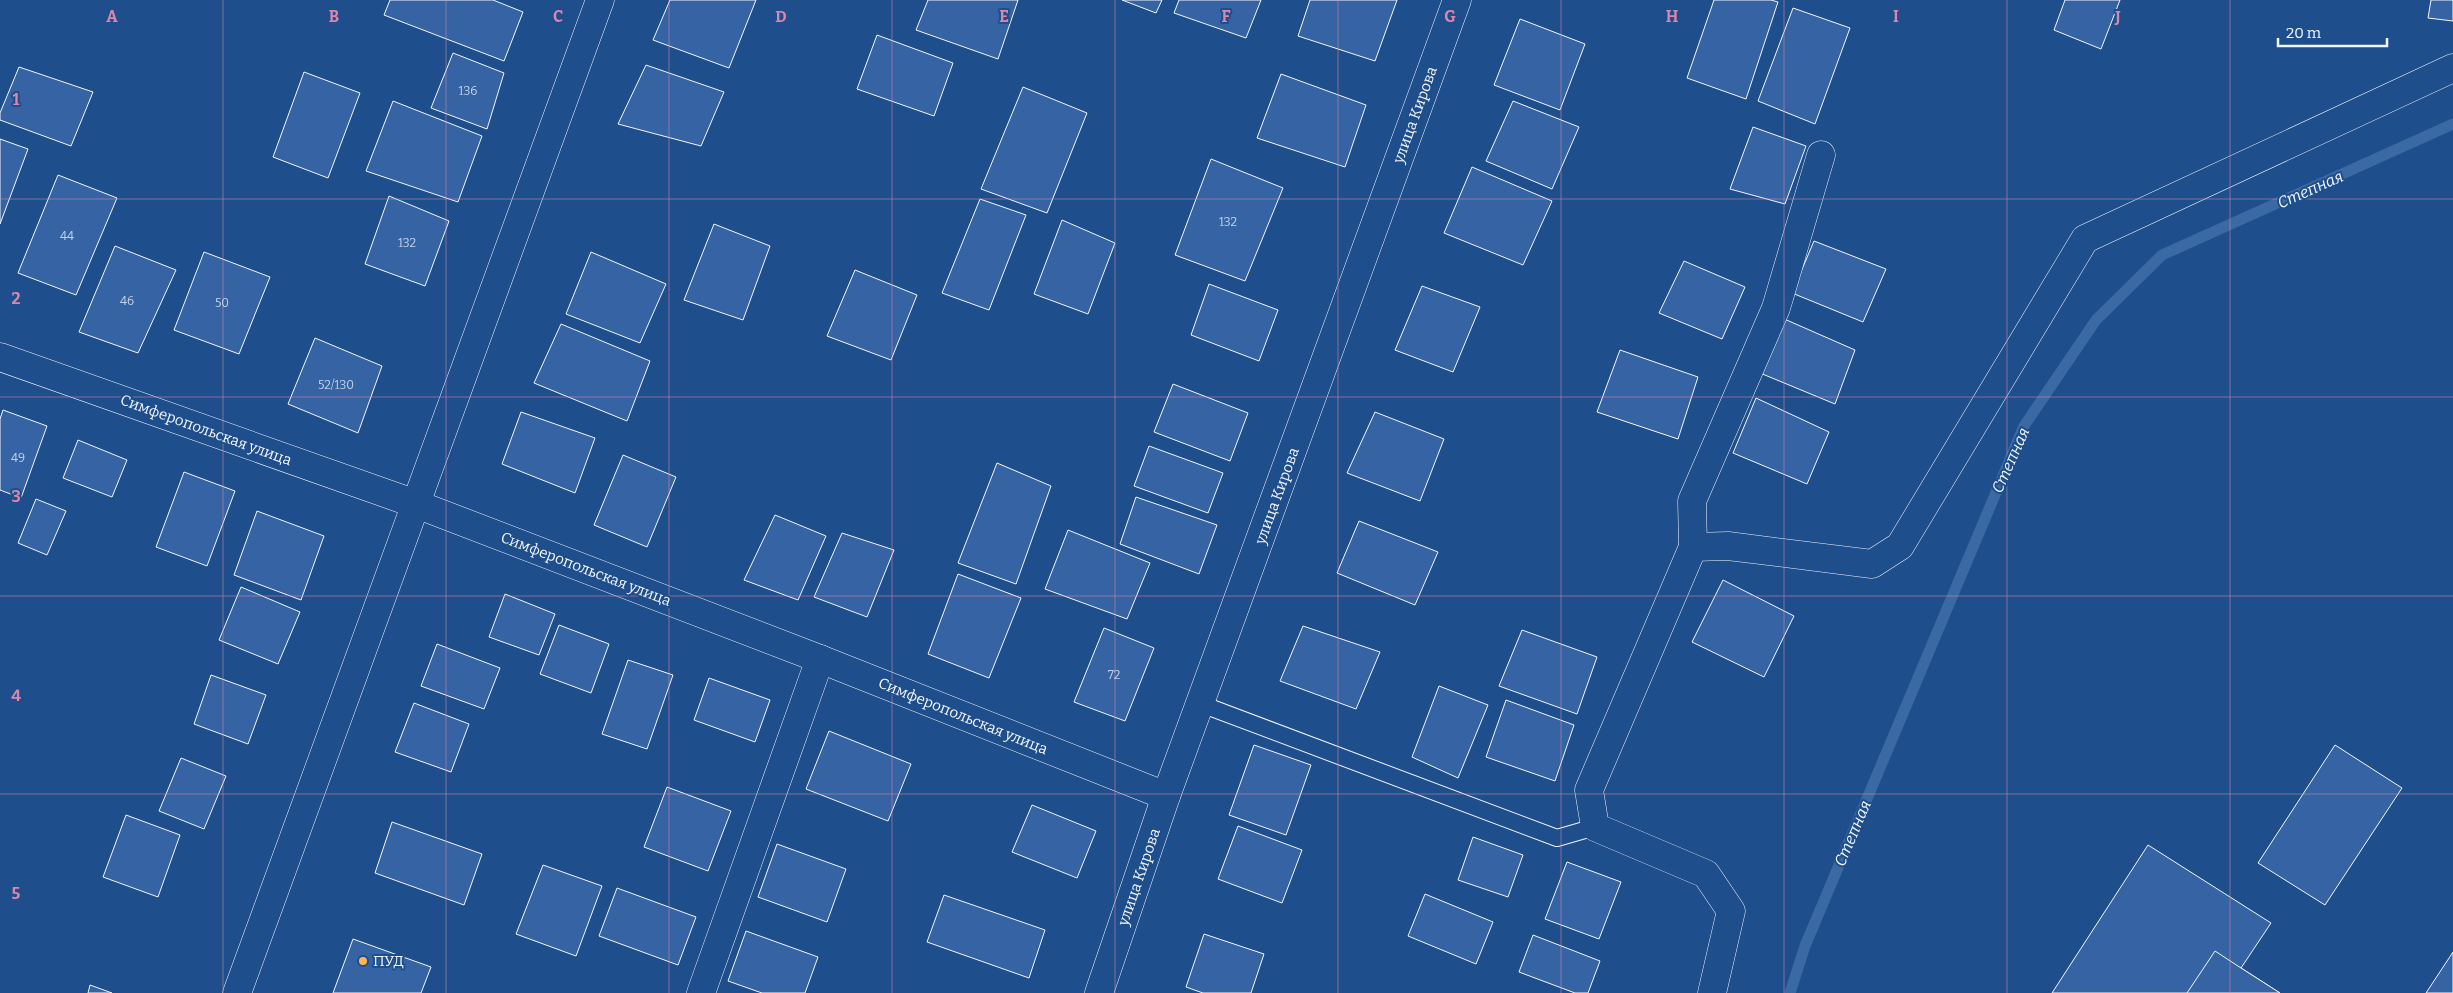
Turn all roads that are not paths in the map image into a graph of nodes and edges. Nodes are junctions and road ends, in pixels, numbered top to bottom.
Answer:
1 (600, 0) edge
2 (1457, 0) edge
3 (2453, 68) edge
4 (1822, 155) dead end
5 (0, 357) edge
6 (416, 504) junction
7 (1693, 547) junction
8 (820, 659) junction
9 (1201, 704) junction
10 (1166, 796) junction
11 (1595, 827) junction
12 (237, 993) edge
13 (701, 993) edge
14 (1099, 993) edge
15 (1712, 993) edge

1 - 6 street
2 - 9 street, улица Кирова
3 - 7 street
4 - 7 street
5 - 6 street, Симферопольская улица
6 - 8 street, Симферопольская улица
6 - 12 street
7 - 11 street
8 - 10 street, Симферопольская улица
8 - 13 street
9 - 10 street, улица Кирова
9 - 11 lane
10 - 14 street, улица Кирова
11 - 15 street

